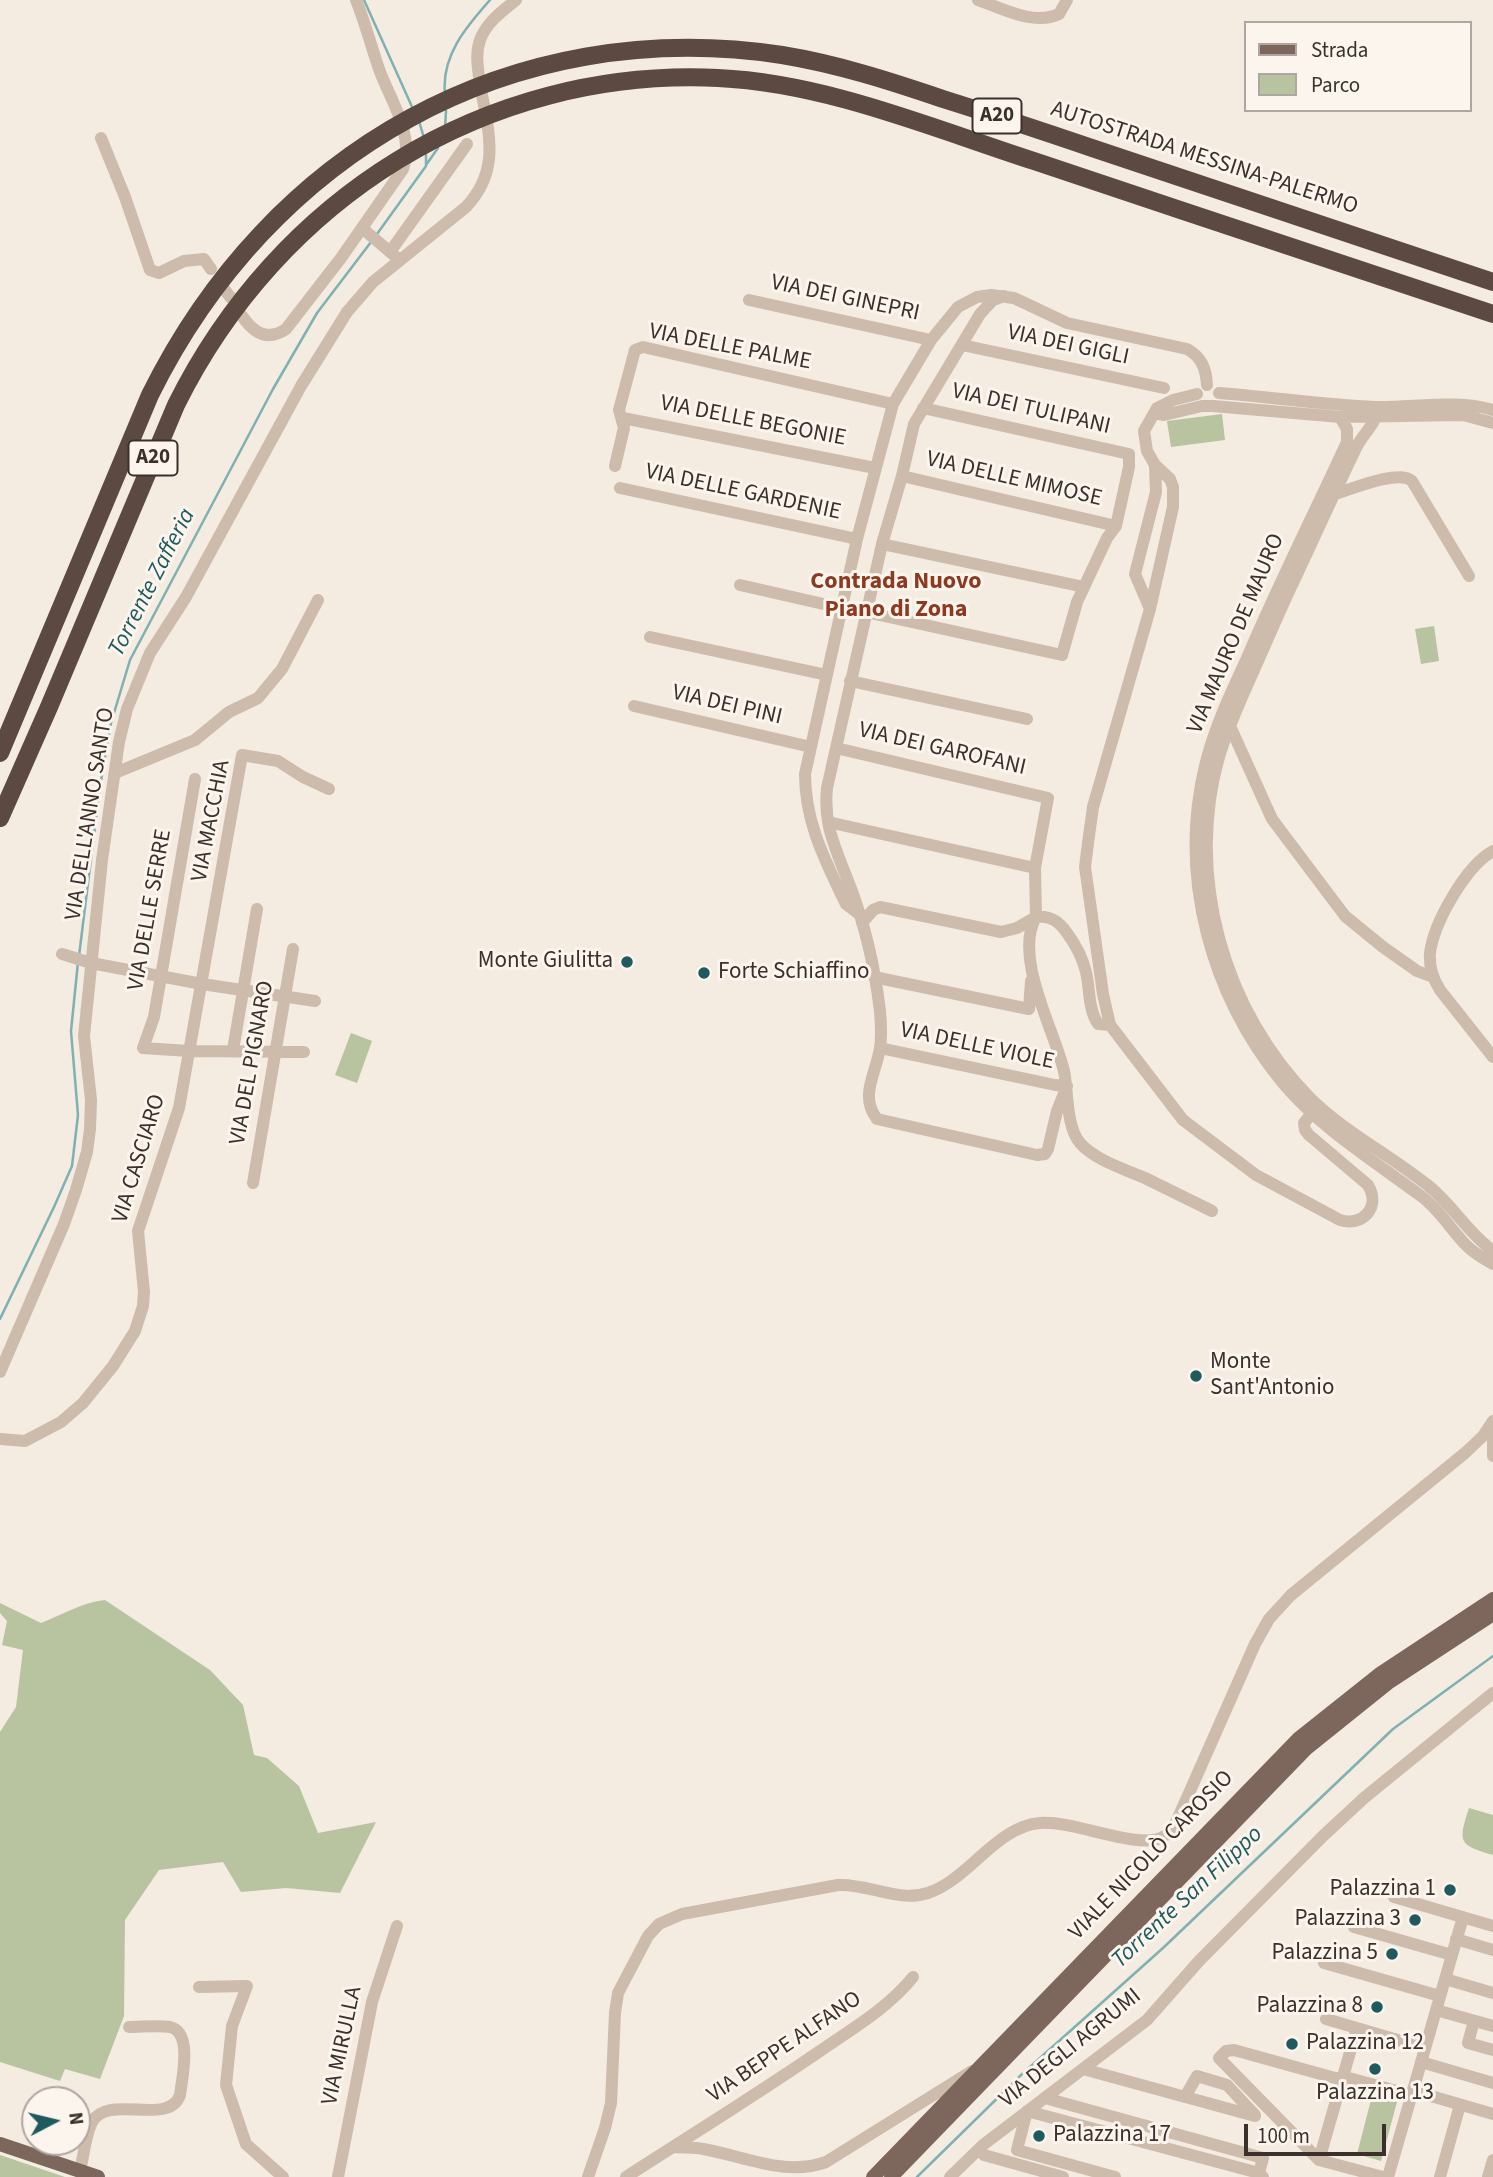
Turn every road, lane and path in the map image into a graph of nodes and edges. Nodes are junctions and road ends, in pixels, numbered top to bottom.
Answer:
1 (356, 0) edge
2 (516, 0) edge
3 (978, 0) edge
4 (1067, 0) edge
5 (101, 138) dead end
6 (467, 144) dead end
7 (364, 230) junction
8 (392, 254) junction
9 (211, 269) dead end
10 (1493, 282) edge
11 (1004, 296) junction
12 (749, 300) dead end
13 (1493, 314) edge
14 (242, 316) dead end
15 (931, 340) junction
16 (962, 345) junction
17 (1164, 388) dead end
18 (1205, 398) junction
19 (893, 404) junction
20 (923, 408) junction
21 (1493, 410) edge
22 (1340, 411) junction
23 (1377, 412) junction
24 (623, 418) junction
25 (1493, 423) edge
26 (1155, 465) junction
27 (615, 466) dead end
28 (875, 468) junction
29 (902, 476) junction
30 (620, 488) dead end
31 (1335, 494) junction
32 (1116, 526) junction
33 (857, 539) junction
34 (882, 544) junction
35 (1469, 576) dead end
36 (740, 586) dead end
37 (1084, 587) junction
38 (318, 600) dead end
39 (841, 608) junction
40 (1150, 609) junction
41 (866, 612) junction
42 (650, 637) dead end
43 (827, 675) junction
44 (850, 681) junction
45 (634, 706) dead end
46 (1027, 719) dead end
47 (1224, 724) junction
48 (811, 747) junction
49 (836, 748) junction
50 (0, 752) edge
51 (115, 773) junction
52 (195, 779) dead end
53 (329, 789) dead end
54 (0, 818) edge
55 (828, 822) junction
56 (1493, 851) edge
57 (1035, 868) junction
58 (257, 909) dead end
59 (1035, 917) junction
60 (860, 918) junction
61 (293, 949) dead end
62 (66, 956) dead end
63 (89, 962) junction
64 (1032, 969) junction
65 (162, 976) junction
66 (874, 976) junction
67 (1433, 977) junction
68 (202, 984) junction
69 (243, 990) junction
70 (286, 997) junction
71 (315, 1001) dead end
72 (1110, 1025) junction
73 (880, 1048) junction
74 (233, 1050) junction
75 (189, 1051) junction
76 (276, 1051) junction
77 (303, 1052) dead end
78 (1493, 1057) edge
79 (1067, 1086) junction
80 (1311, 1113) junction
81 (253, 1184) dead end
82 (1212, 1212) dead end
83 (1493, 1251) edge
84 (1493, 1265) edge
85 (0, 1372) edge
86 (1492, 1429) edge
87 (0, 1439) edge
88 (1493, 1456) edge
89 (1493, 1599) edge
90 (1493, 1614) edge
91 (1493, 1693) edge
92 (1394, 1897) dead end
93 (1463, 1917) junction
94 (397, 1926) dead end
95 (1354, 1927) dead end
96 (1493, 1927) edge
97 (1456, 1939) junction
98 (1490, 1949) edge
99 (1452, 1955) junction
100 (1324, 1963) dead end
101 (913, 1978) dead end
102 (1445, 1979) junction
103 (198, 1987) dead end
104 (1493, 1993) edge
105 (1440, 1996) junction
106 (1436, 2010) junction
107 (1326, 2019) dead end
108 (1474, 2021) junction
109 (1493, 2026) edge
110 (130, 2027) dead end
111 (1357, 2028) junction
112 (1425, 2048) junction
113 (1493, 2050) edge
114 (1421, 2062) junction
115 (981, 2065) junction
116 (1083, 2069) junction
117 (1343, 2078) junction
118 (1493, 2083) edge
119 (1412, 2094) junction
120 (1185, 2097) junction
121 (1045, 2098) junction
122 (1460, 2105) junction
123 (1027, 2111) junction
124 (1493, 2114) edge
125 (0, 2144) edge
126 (676, 2147) junction
127 (980, 2151) junction
128 (1319, 2160) junction
129 (1493, 2160) edge
130 (80, 2171) junction
131 (1261, 2175) edge
132 (1110, 2176) edge
133 (98, 2177) edge
134 (283, 2177) edge
135 (338, 2177) edge
136 (588, 2177) edge
137 (625, 2177) edge
138 (639, 2177) edge
139 (873, 2177) edge
140 (891, 2177) edge
141 (950, 2177) edge
142 (1063, 2177) edge
143 (1383, 2177) edge
144 (1388, 2177) edge
145 (1440, 2177) edge
146 (1488, 2177) edge

1 - 7 street
2 - 8 street, VIA DELL'ANNO SANTO
3 - 4 street
5 - 9 street
6 - 8 street
7 - 8 street
7 - 14 street
8 - 51 street, VIA DELL'ANNO SANTO
10 - 50 highway, AUTOSTRADA MESSINA-PALERMO / A20
11 - 15 street
11 - 16 street
11 - 18 street
12 - 15 street, VIA DEI GINEPRI
13 - 54 highway, A20
15 - 19 street
16 - 17 street, VIA DEI GIGLI
16 - 20 street
18 - 22 street
18 - 22 street
18 - 26 street
19 - 24 street, VIA DELLE PALME
19 - 28 street
20 - 29 street
20 - 32 street, VIA DEI TULIPANI
21 - 23 street
22 - 23 street
22 - 47 street, VIA MAURO DE MAURO
23 - 25 street
23 - 31 street, VIA MAURO DE MAURO
24 - 27 street, VIA DELLE PALME
24 - 28 street, VIA DELLE BEGONIE
26 - 40 street
26 - 40 street
28 - 33 street
29 - 32 street, VIA DELLE MIMOSE
29 - 34 street
30 - 33 street, VIA DELLE GARDENIE
31 - 35 street
31 - 47 street, VIA MAURO DE MAURO
32 - 37 street
33 - 39 street
34 - 37 street
34 - 41 street
36 - 39 street
37 - 41 street
38 - 51 street
39 - 43 street
40 - 72 street
41 - 44 street
42 - 43 street
43 - 48 street
44 - 46 street
44 - 49 street
45 - 48 street, VIA DEI PINI
47 - 67 street
47 - 80 street, VIA MAURO DE MAURO
47 - 83 street, VIA MAURO DE MAURO
48 - 60 street
49 - 55 street
49 - 57 street, VIA DEI GAROFANI
51 - 63 street, VIA DELL'ANNO SANTO
52 - 65 street, VIA DELLE SERRE
53 - 68 street, VIA MACCHIA
55 - 57 street
55 - 60 street
56 - 67 street
57 - 59 street
58 - 69 street
59 - 60 street
59 - 64 street
59 - 72 street
60 - 66 street
61 - 70 street, VIA DEL PIGNARO
62 - 63 street
63 - 65 street
63 - 85 street, VIA DELL'ANNO SANTO
64 - 66 street
64 - 79 street
65 - 68 street
65 - 75 street, VIA DELLE SERRE
66 - 73 street
67 - 78 street
68 - 69 street
68 - 75 street, VIA CASCIARO
69 - 70 street
69 - 74 street
70 - 71 street
70 - 76 street, VIA DEL PIGNARO
72 - 80 street
73 - 79 street, VIA DELLE VIOLE
73 - 79 street
74 - 75 street
74 - 76 street
75 - 87 street, VIA CASCIARO
76 - 77 street
76 - 81 street, VIA DEL PIGNARO
79 - 82 street
80 - 84 street, VIA MAURO DE MAURO
86 - 88 street
86 - 136 street
89 - 115 main road, VIALE NICOLÒ CAROSIO
90 - 140 main road, VIALE NICOLÒ CAROSIO
91 - 116 street, VIA DEGLI AGRUMI
92 - 93 street
93 - 96 street
93 - 97 street
94 - 135 street, VIA MIRULLA
95 - 99 street
96 - 98 street
97 - 98 street
97 - 99 street
99 - 102 street
100 - 105 street
101 - 126 street, VIA BEPPE ALFANO
102 - 104 street
102 - 105 street
103 - 134 street
105 - 106 street
106 - 108 street
106 - 112 street
107 - 111 street
108 - 109 street
108 - 113 street
110 - 130 street
111 - 112 street
111 - 117 street
112 - 114 street
114 - 118 street
114 - 119 street
115 - 126 street
115 - 139 main road, VIALE NICOLÒ CAROSIO
116 - 120 street
116 - 121 street, VIA DEGLI AGRUMI
117 - 119 street
117 - 128 street
117 - 128 street
119 - 122 street
119 - 144 street
120 - 120 street
121 - 123 street, VIA DEGLI AGRUMI
121 - 131 street
122 - 124 street
122 - 145 street
123 - 127 street, VIA DEGLI AGRUMI
123 - 131 street
123 - 132 street
125 - 130 main road
126 - 137 street
126 - 138 street
127 - 141 street, VIA DEGLI AGRUMI
127 - 142 street
128 - 143 street
129 - 146 street
130 - 133 main road

